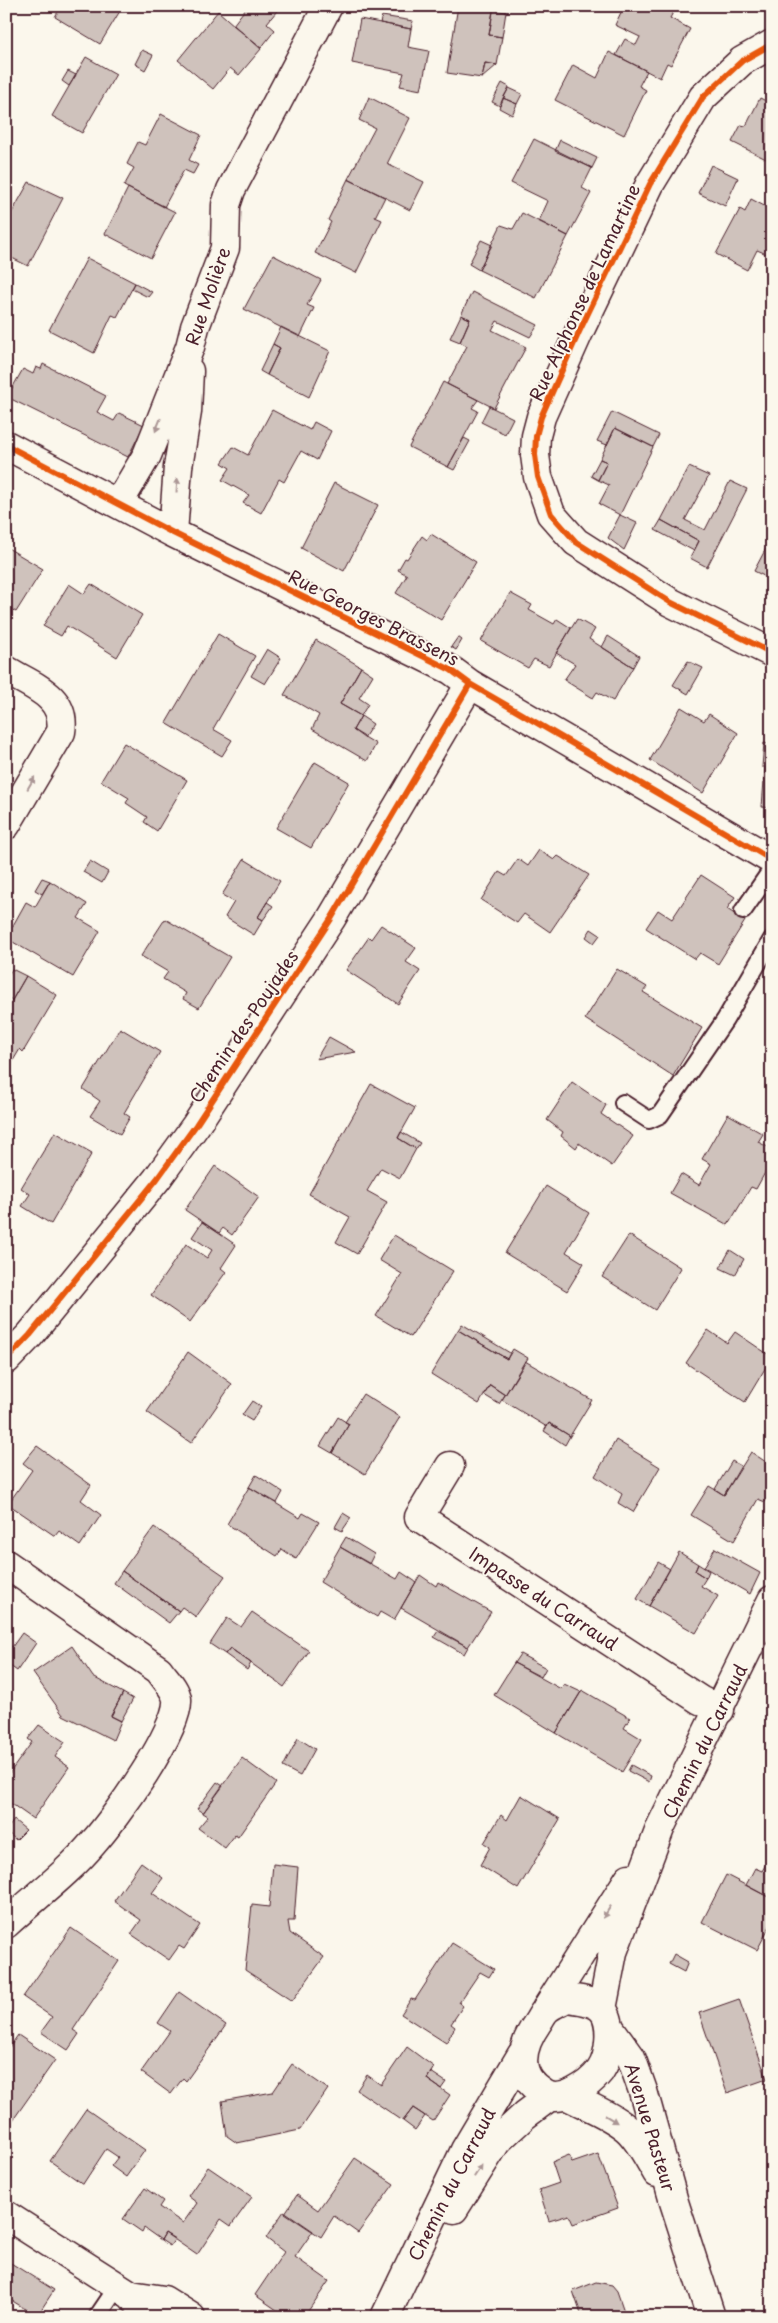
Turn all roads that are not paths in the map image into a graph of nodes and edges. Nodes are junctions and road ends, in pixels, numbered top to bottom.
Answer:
1 (328, 6) edge
2 (772, 44) edge
3 (190, 347) junction
4 (6, 446) edge
5 (118, 504) junction
6 (174, 533) junction
7 (772, 653) edge
8 (6, 670) edge
9 (470, 684) junction
10 (6, 825) edge
11 (772, 860) edge
12 (772, 869) edge
13 (743, 911) dead end
14 (772, 939) edge
15 (624, 1103) dead end
16 (6, 1360) edge
17 (450, 1466) dead end
18 (6, 1564) edge
19 (772, 1600) edge
20 (720, 1710) junction
21 (662, 1826) junction
22 (6, 1924) edge
23 (546, 2010) junction
24 (606, 2019) junction
25 (522, 2054) junction
26 (559, 2096) junction
27 (674, 2202) junction
28 (6, 2215) edge
29 (124, 2290) junction
30 (97, 2317) edge
31 (149, 2317) edge
32 (191, 2317) edge
33 (386, 2317) edge
34 (711, 2317) edge

1 - 3 street, Rue Molière
2 - 7 street, Rue Alphonse de Lamartine
3 -> 5 street, Rue Molière
6 -> 3 street
4 - 5 street, Rue Georges Brassens
5 - 6 street, Rue Georges Brassens
6 - 9 street, Rue Georges Brassens
10 -> 8 street
9 - 11 street, Rue Georges Brassens
9 - 16 street, Chemin des Poujades
12 - 13 lane
14 - 15 lane
17 - 20 street, Impasse du Carraud
18 - 22 street
19 - 20 street, Chemin du Carraud
20 - 21 street, Chemin du Carraud
21 -> 23 street, Chemin du Carraud
21 - 24 street, Chemin du Carraud
23 - 24 street, Chemin du Carraud
23 - 25 street, Chemin du Carraud
24 - 26 street, Chemin du Carraud
24 - 27 street, Avenue Pasteur
25 - 26 street
25 - 33 street, Chemin du Carraud
26 -> 27 street, Avenue Pasteur
33 -> 26 street, Chemin du Carraud
27 - 34 street, Avenue Pasteur
28 - 29 street
29 - 30 lane
29 - 31 street
29 - 32 street

